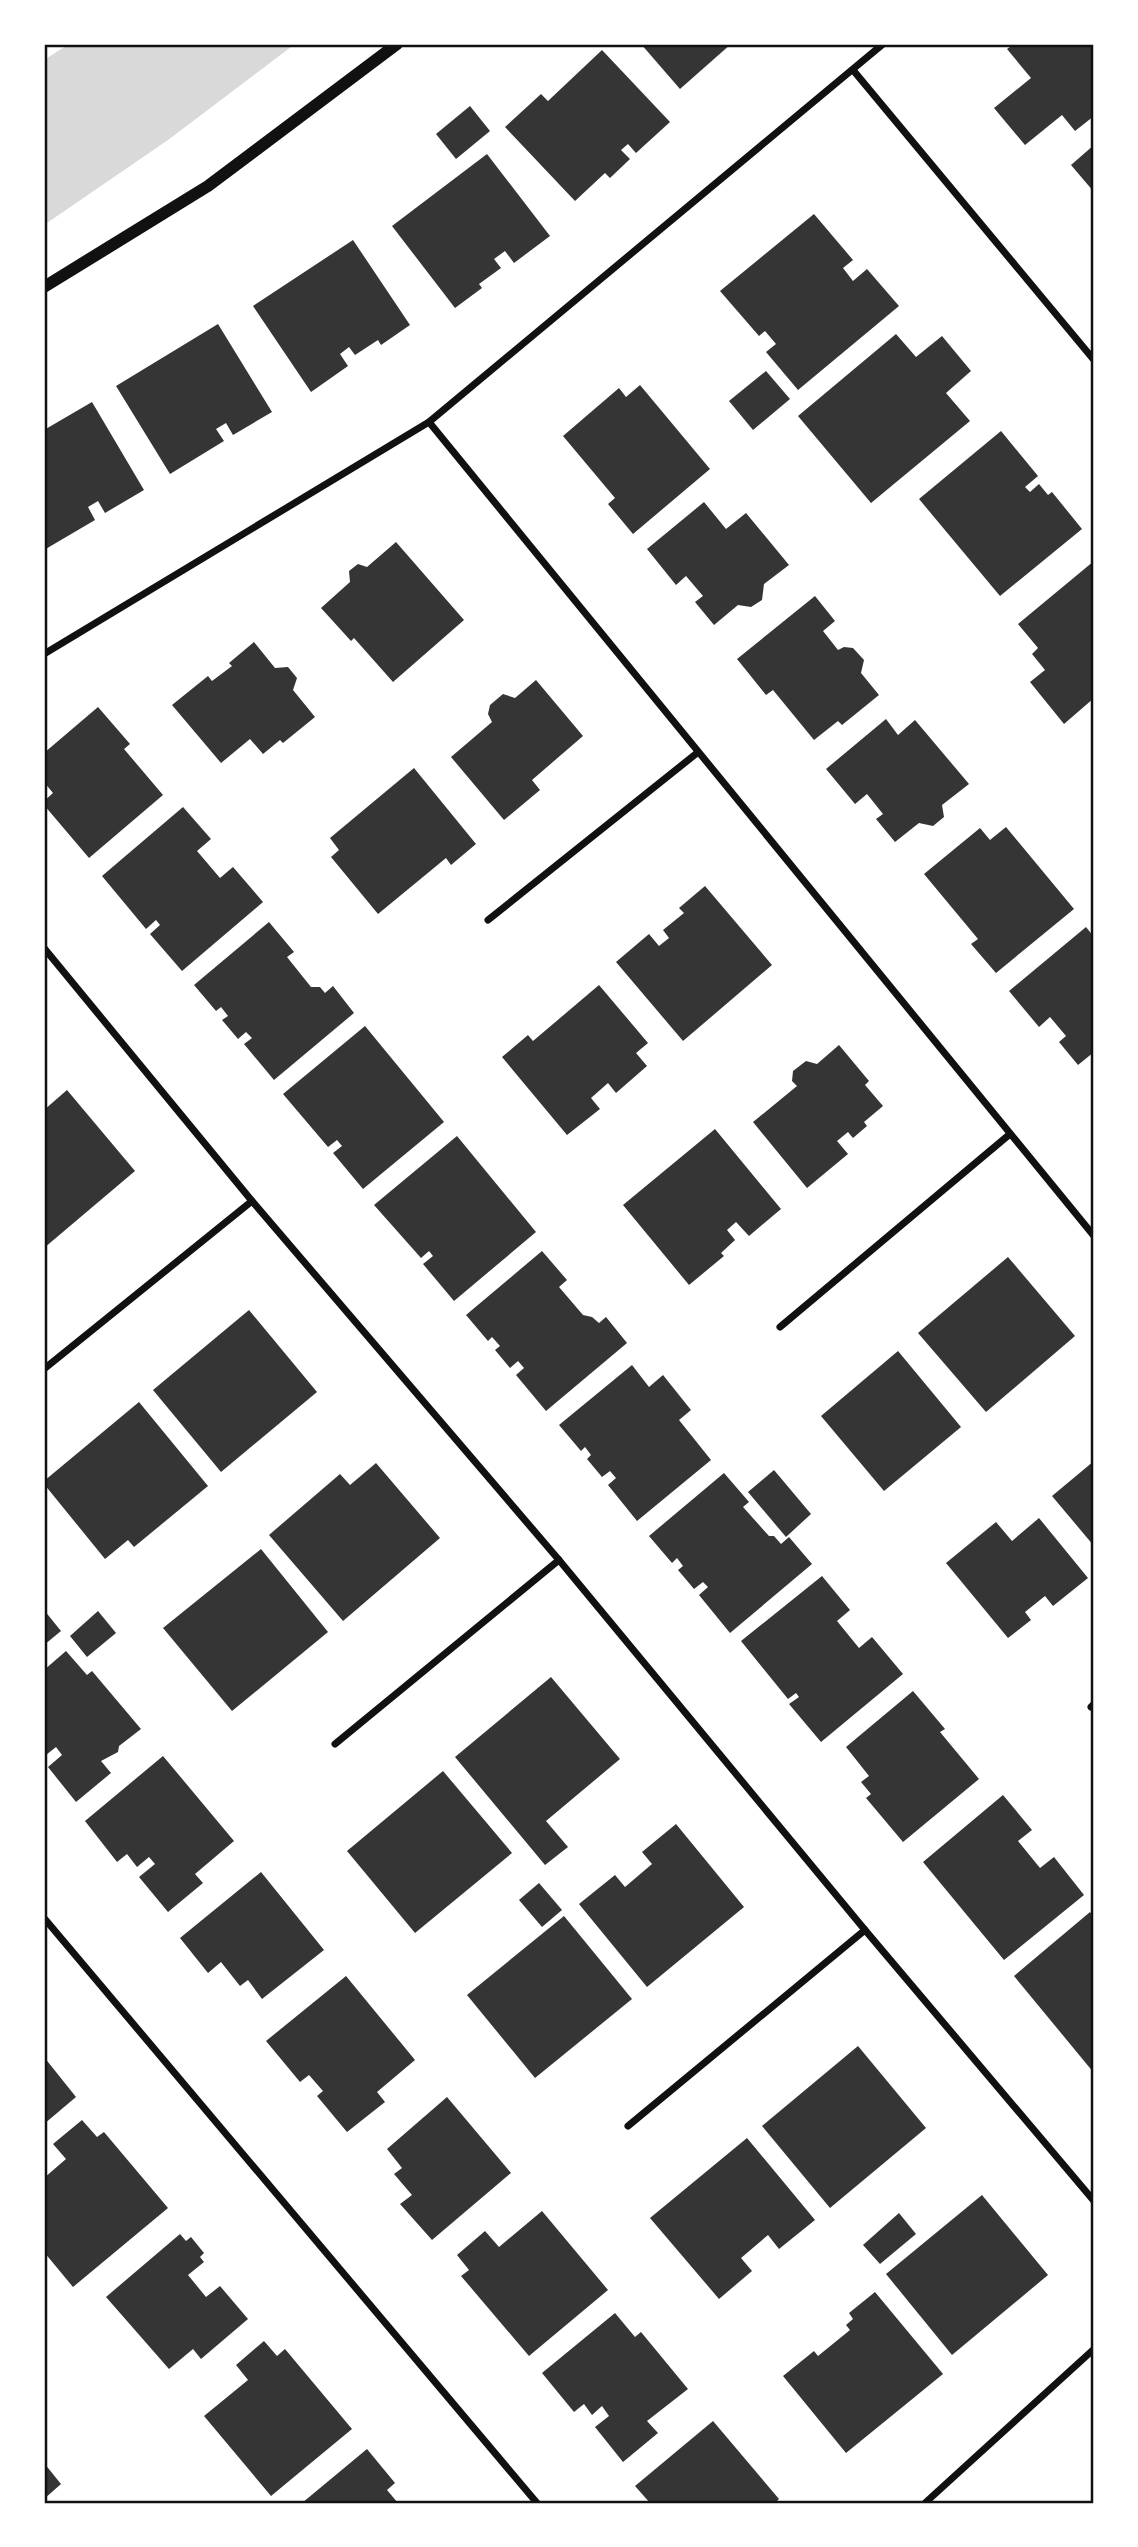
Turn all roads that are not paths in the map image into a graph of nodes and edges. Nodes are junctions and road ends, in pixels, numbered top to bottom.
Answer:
1 (397, 44) edge
2 (883, 44) edge
3 (853, 70) junction
4 (44, 287) edge
5 (1094, 360) edge
6 (429, 422) junction
7 (44, 654) edge
8 (697, 753) junction
9 (488, 920) dead end
10 (44, 948) edge
11 (1010, 1134) junction
12 (252, 1201) junction
13 (1094, 1236) edge
14 (780, 1327) dead end
15 (44, 1370) edge
16 (559, 1560) junction
17 (335, 1744) dead end
18 (44, 1918) edge
19 (865, 1930) junction
20 (628, 2126) dead end
21 (1094, 2201) edge
22 (1094, 2349) edge
23 (537, 2503) edge
24 (925, 2503) edge

1 - 4 street
2 - 3 street
3 - 5 street
3 - 6 street
6 - 7 street
6 - 8 street
8 - 9 street
8 - 11 street
10 - 12 street
11 - 13 street
11 - 14 street
12 - 15 street
12 - 16 street
16 - 17 street
16 - 19 street
18 - 23 street
19 - 20 street
19 - 21 street
22 - 24 street

